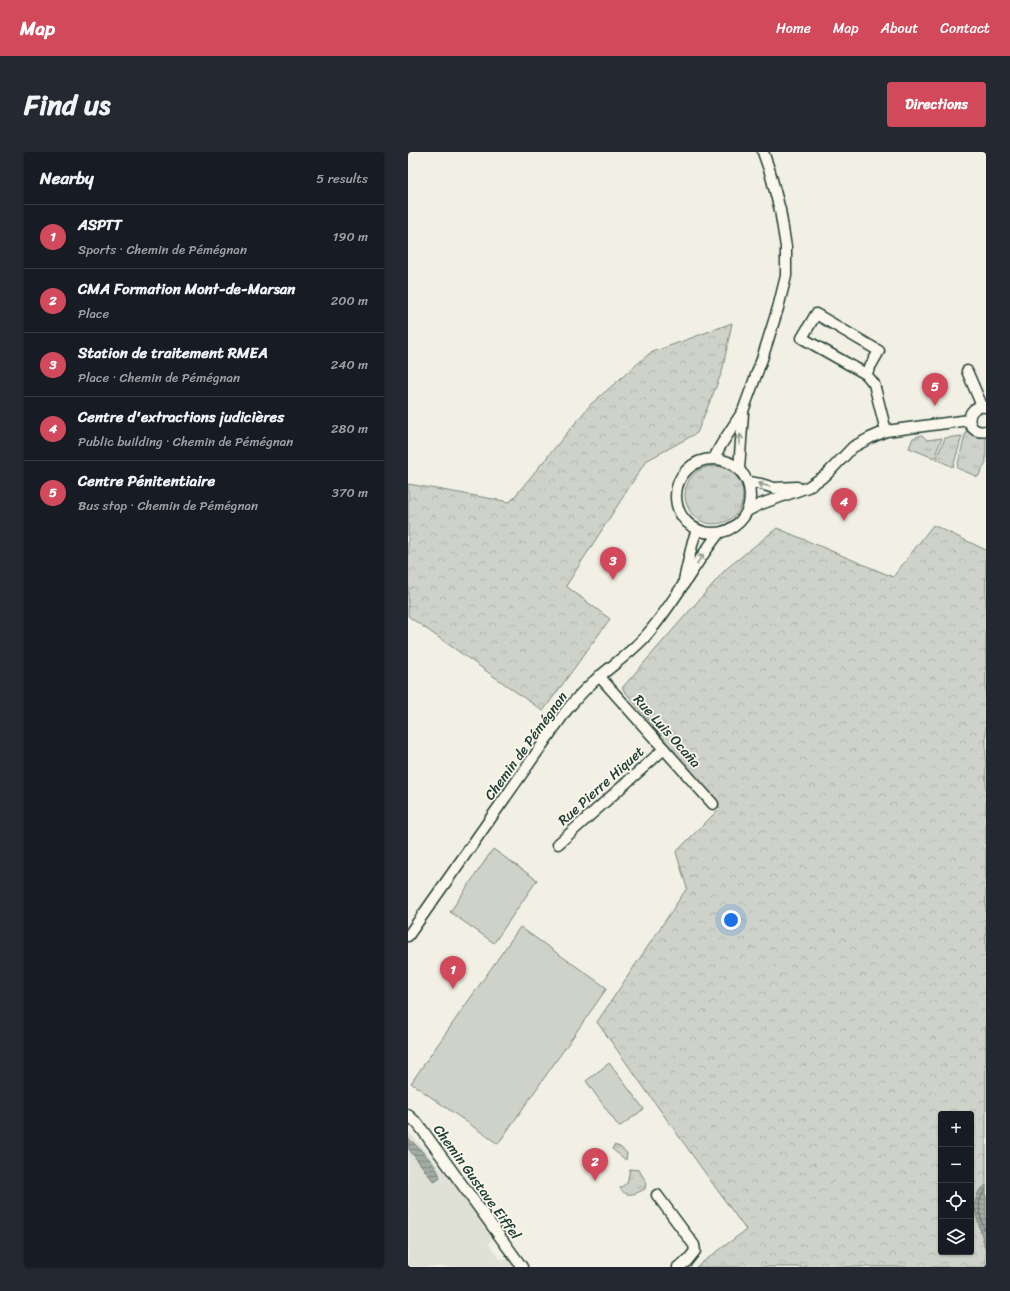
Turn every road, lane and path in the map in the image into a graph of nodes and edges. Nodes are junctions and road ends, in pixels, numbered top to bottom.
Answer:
1 (763, 152) edge
2 (967, 371) dead end
3 (866, 374) junction
4 (984, 406) edge
5 (743, 411) junction
6 (969, 420) junction
7 (886, 431) junction
8 (986, 432) edge
9 (714, 458) junction
10 (739, 469) junction
11 (748, 482) junction
12 (808, 487) junction
13 (747, 511) junction
14 (697, 530) junction
15 (719, 533) junction
16 (682, 587) junction
17 (599, 676) junction
18 (664, 749) junction
19 (713, 804) dead end
20 (558, 844) dead end
21 (408, 936) edge
22 (408, 1115) edge
23 (657, 1195) dead end
24 (522, 1267) edge
25 (678, 1267) edge

1 - 5 street
2 - 4 street
3 - 3 street
3 - 7 street
4 - 6 street
5 - 9 street
10 -> 5 street
6 - 7 street
6 - 8 street
7 - 12 street
9 - 10 street
9 - 14 street
10 - 11 street
12 -> 11 street
11 - 13 street
12 - 13 street
13 - 15 street
14 - 15 street
14 - 16 street, Chemin de Pémégnan
16 -> 15 street, Chemin de Pémégnan
16 - 17 street, Chemin de Pémégnan
17 - 18 street, Rue Luis Ocaña
17 - 21 street, Chemin de Pémégnan
18 - 19 street, Rue Luis Ocaña
18 - 20 street, Rue Pierre Hiquet
22 - 24 street, Chemin Gustave Eiffel
23 - 25 street

